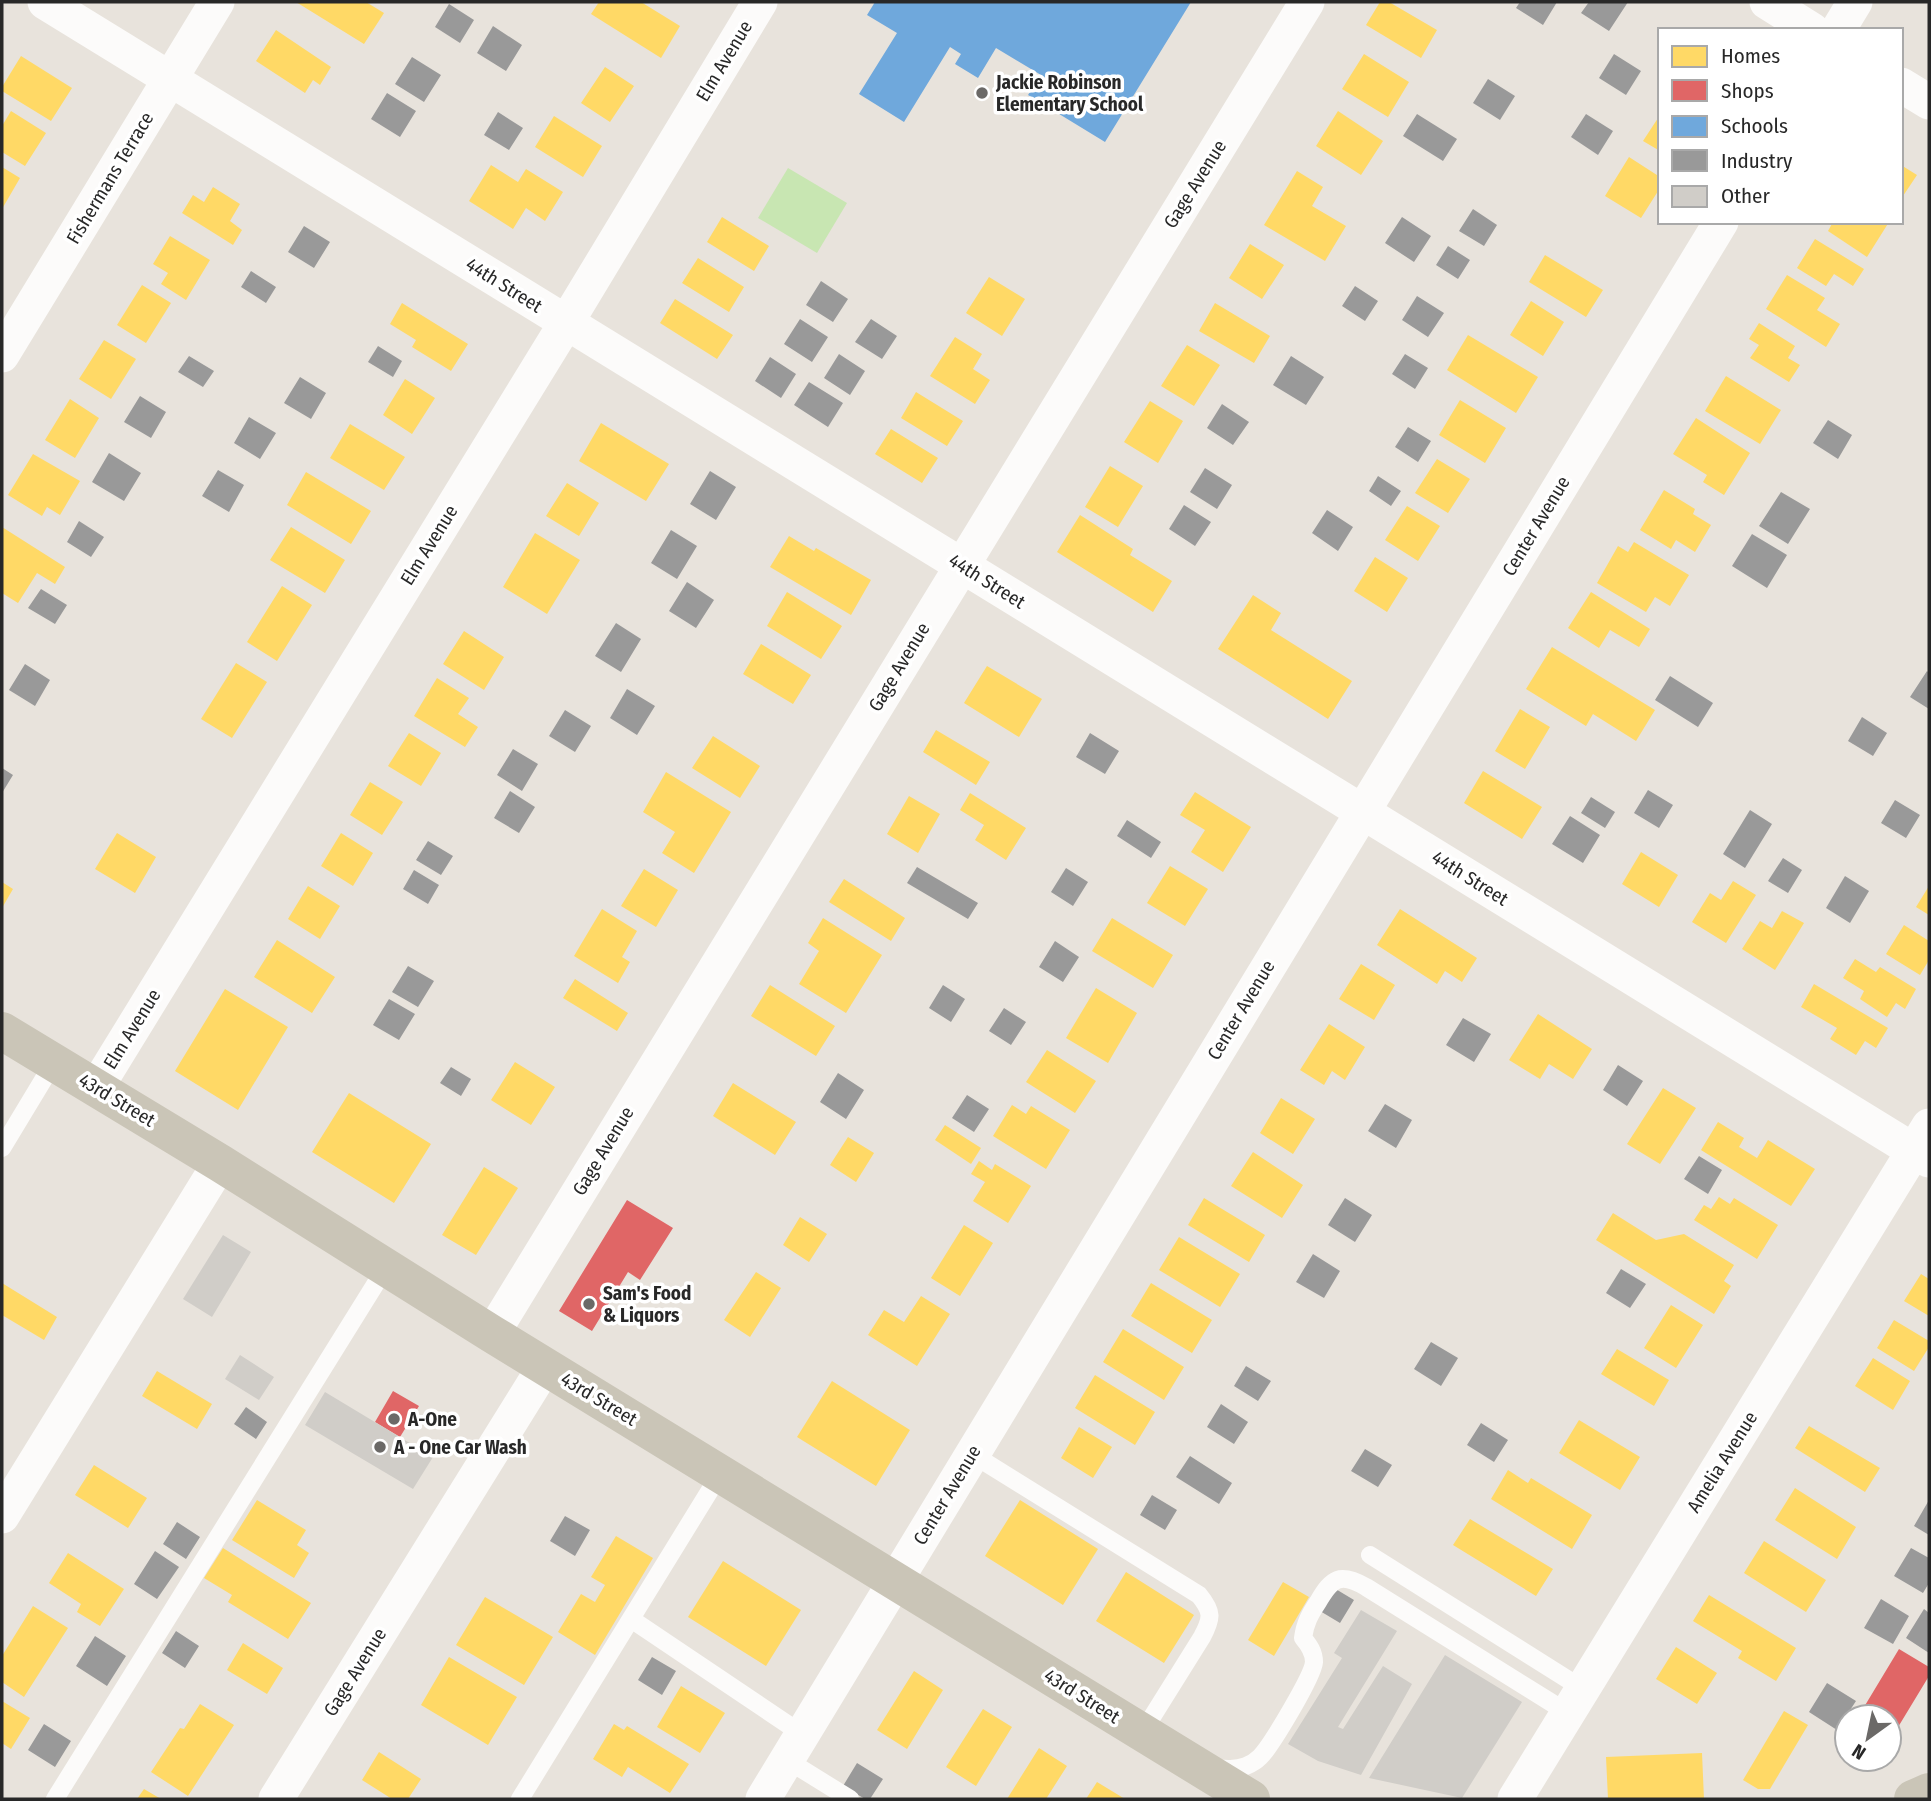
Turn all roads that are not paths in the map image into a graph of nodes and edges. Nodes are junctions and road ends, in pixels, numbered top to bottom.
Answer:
1 (45, 2) edge
2 (217, 2) edge
3 (760, 2) edge
4 (1307, 2) edge
5 (1766, 2) edge
6 (1855, 2) edge
7 (1809, 28) edge
8 (1839, 28) edge
9 (171, 79) junction
10 (1903, 86) edge
11 (1929, 102) edge
12 (1720, 224) edge
13 (566, 323) junction
14 (2, 355) edge
15 (961, 565) junction
16 (1361, 812) junction
17 (2, 1031) edge
18 (54, 1062) junction
19 (96, 1088) junction
20 (1924, 1146) edge
21 (2, 1149) edge
22 (220, 1163) junction
23 (386, 1267) junction
24 (492, 1334) junction
25 (544, 1366) junction
26 (972, 1454) junction
27 (720, 1474) junction
28 (2, 1516) edge
29 (1370, 1555) dead end
30 (895, 1581) junction
31 (631, 1619) junction
32 (1575, 1701) junction
33 (1142, 1733) junction
34 (794, 1747) junction
35 (1197, 1766) junction
36 (1929, 1792) edge
37 (55, 1799) edge
38 (276, 1799) edge
39 (520, 1799) edge
40 (763, 1799) edge
41 (850, 1799) edge
42 (1251, 1799) edge
43 (1274, 1799) edge
44 (1515, 1799) edge
45 (1913, 1799) edge

1 - 9 street, 44th Street
2 - 9 street, Fishermans Terrace
3 - 13 street, Elm Avenue
4 - 15 street, Gage Avenue
5 - 7 street
6 - 8 street
9 - 13 street, 44th Street
9 - 14 street, Fishermans Terrace
10 - 11 street
12 - 16 street, Center Avenue
13 - 15 street, 44th Street
13 - 19 street, Elm Avenue
15 - 16 street, 44th Street
15 - 24 street, Gage Avenue
16 - 20 street, 44th Street
16 - 26 street, Center Avenue
17 - 18 main road, 43rd Street
18 - 19 main road, 43rd Street
18 - 21 lane
19 - 22 main road, 43rd Street
20 - 32 street, Amelia Avenue
22 - 23 main road, 43rd Street
22 - 28 street
23 - 24 main road, 43rd Street
23 - 37 lane
24 - 25 main road, 43rd Street
25 - 27 main road, 43rd Street
25 - 38 street, Gage Avenue
26 - 30 street, Center Avenue
26 - 33 lane
27 - 30 main road, 43rd Street
27 - 31 lane
29 - 32 lane
30 - 33 main road, 43rd Street
30 - 34 street, Center Avenue
31 - 34 lane
31 - 39 lane
32 - 35 lane
32 - 44 street, Amelia Avenue
33 - 35 main road, 43rd Street
34 - 40 street, Center Avenue
34 - 41 lane
35 - 42 main road
35 - 43 main road
36 - 45 main road

